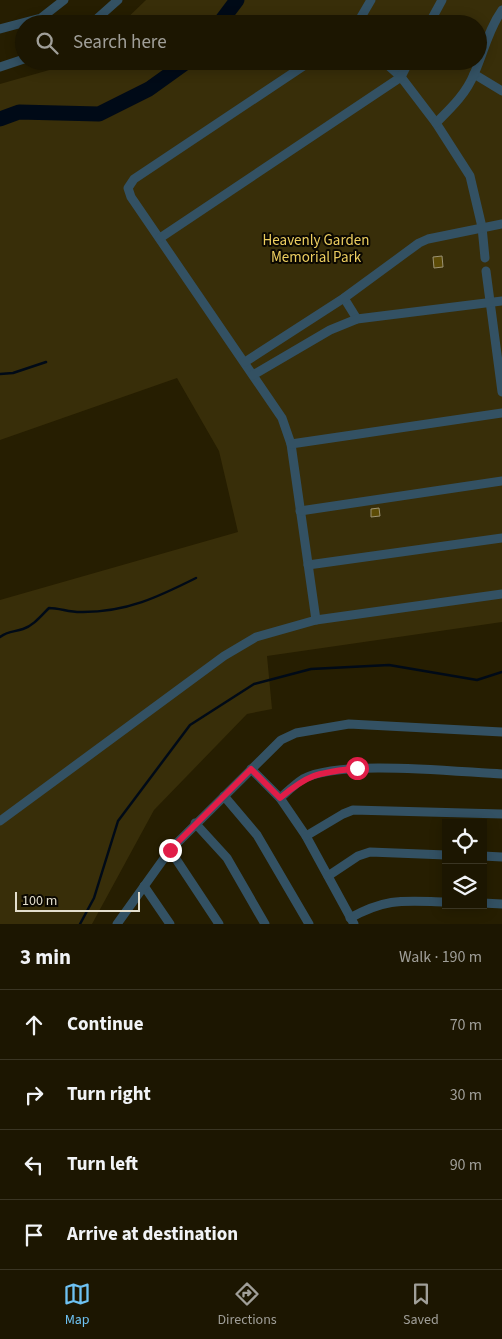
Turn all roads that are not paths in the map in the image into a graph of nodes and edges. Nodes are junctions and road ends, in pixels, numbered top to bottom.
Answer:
1 (64, 0) edge
2 (118, 0) edge
3 (371, 0) edge
4 (442, 0) edge
5 (502, 10) edge
6 (45, 15) edge
7 (101, 15) edge
8 (362, 15) edge
9 (434, 15) edge
10 (15, 25) edge
11 (0, 29) edge
12 (487, 40) edge
13 (15, 62) edge
14 (0, 67) edge
15 (298, 70) edge
16 (393, 70) edge
17 (405, 70) edge
18 (476, 70) edge
19 (474, 74) junction
20 (401, 77) junction
21 (502, 91) edge
22 (436, 123) junction
23 (502, 224) edge
24 (482, 227) junction
25 (160, 238) junction
26 (485, 258) dead end
27 (486, 271) dead end
28 (344, 298) junction
29 (502, 301) edge
30 (489, 303) junction
31 (357, 319) junction
32 (245, 362) junction
33 (253, 375) junction
34 (502, 392) edge
35 (502, 413) edge
36 (291, 444) junction
37 (502, 481) edge
38 (300, 511) junction
39 (502, 538) edge
40 (308, 565) junction
41 (502, 594) edge
42 (316, 620) junction
43 (502, 732) edge
44 (251, 769) junction
45 (502, 774) edge
46 (224, 796) junction
47 (280, 798) junction
48 (502, 814) edge
49 (0, 821) edge
50 (195, 823) junction
51 (306, 836) junction
52 (170, 850) junction
53 (442, 855) edge
54 (487, 856) edge
55 (502, 857) edge
56 (328, 876) junction
57 (144, 886) junction
58 (442, 902) edge
59 (487, 903) edge
60 (502, 904) edge
61 (352, 921) edge
62 (118, 924) edge
63 (170, 924) edge
64 (219, 924) edge
65 (265, 924) edge
66 (310, 924) edge

1 - 6 street
2 - 7 street
3 - 8 street
4 - 9 street
5 - 12 street
10 - 11 street
13 - 14 street
15 - 25 street
16 - 20 street
17 - 20 street
18 - 19 street
19 - 21 street
19 - 22 street
20 - 22 street
20 - 25 street
22 - 24 street
23 - 24 street
24 - 26 street
24 - 28 street
25 - 32 street
27 - 30 street
28 - 31 street
28 - 32 street
29 - 30 street
30 - 31 street
30 - 34 street
31 - 33 street
32 - 33 street
33 - 36 street
35 - 36 street
36 - 38 street
37 - 38 street
38 - 40 street
39 - 40 street
40 - 42 street
41 - 42 street
42 - 49 street
43 - 44 street
44 - 46 street
44 - 47 street
45 - 47 street
46 - 50 street
46 - 66 street
47 - 51 street
48 - 51 street
50 - 52 street
50 - 65 street
51 - 56 street
52 - 57 street
52 - 64 street
53 - 56 street
54 - 55 street
56 - 61 street
57 - 62 street
57 - 63 street
58 - 61 street
59 - 60 street

